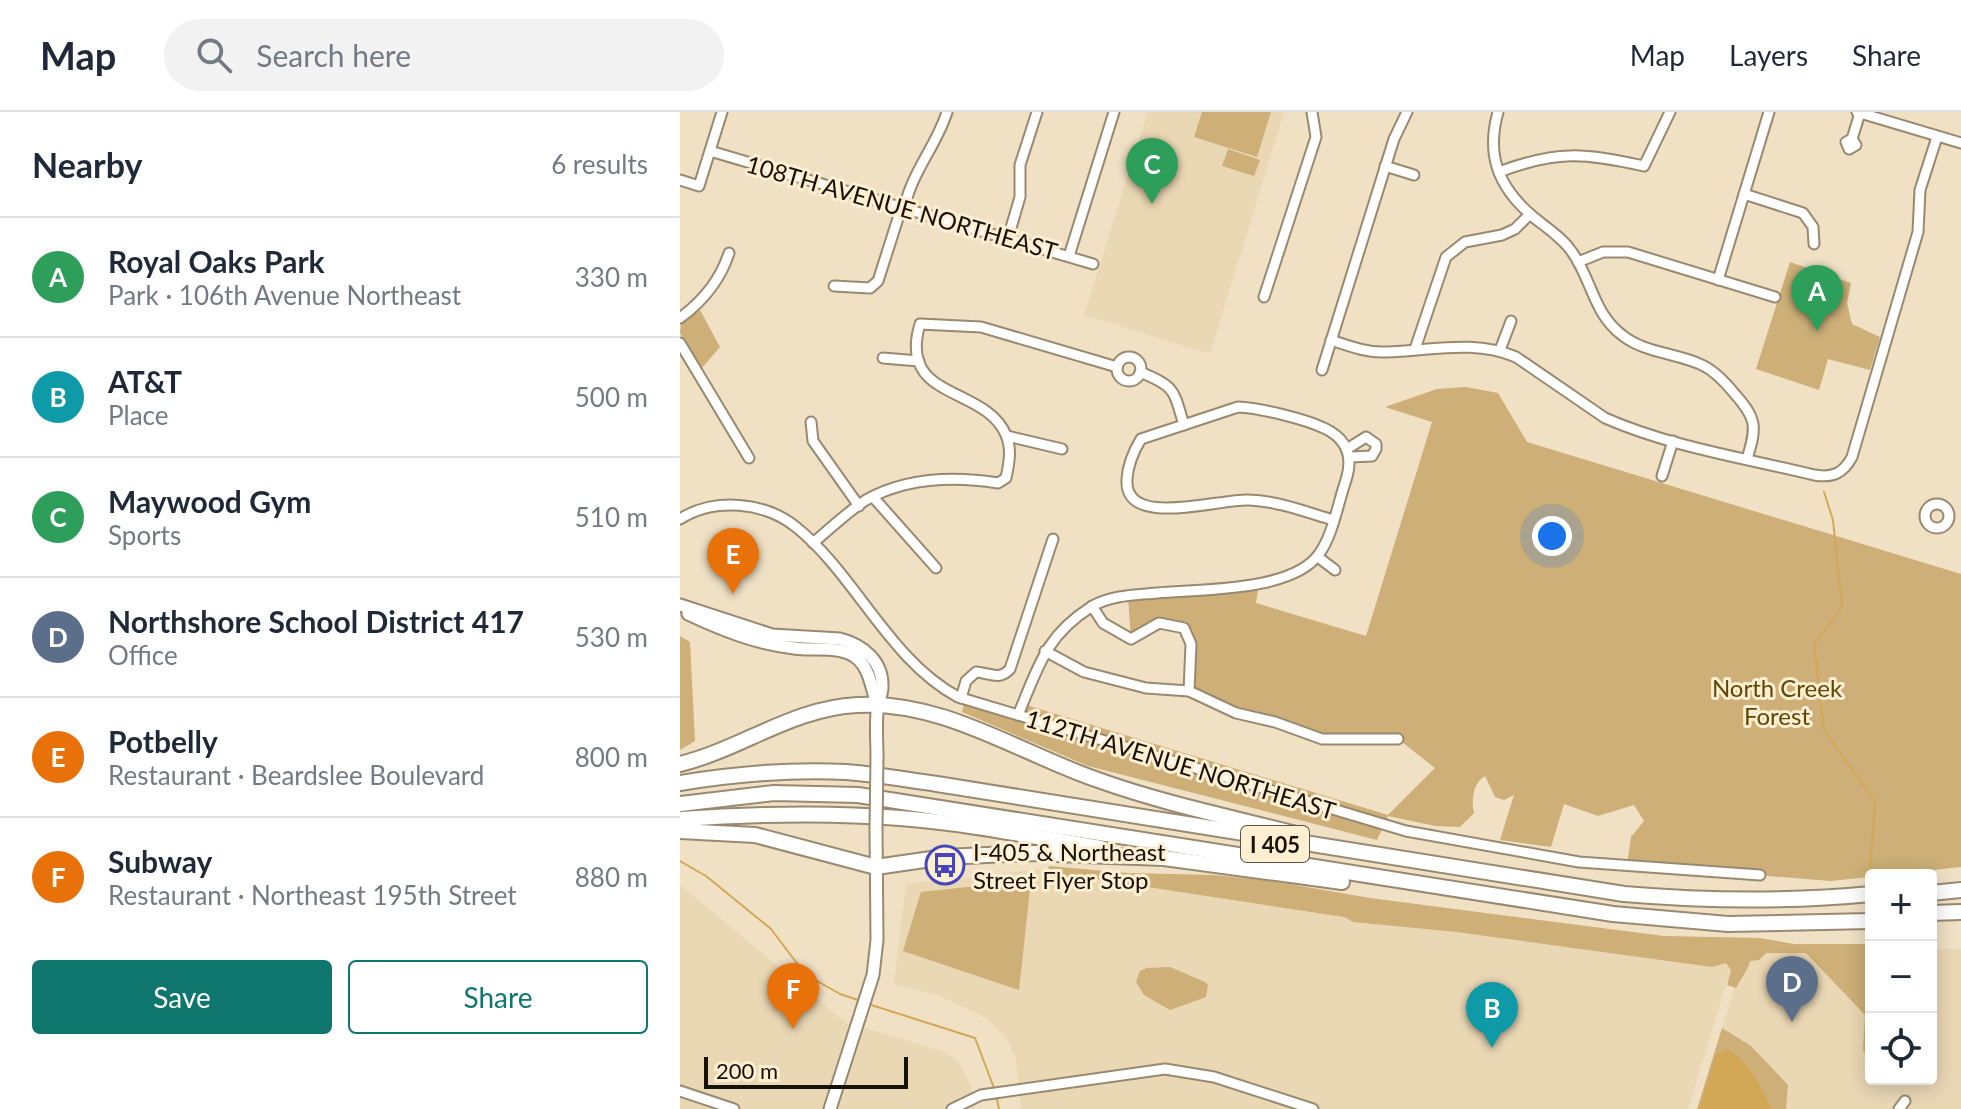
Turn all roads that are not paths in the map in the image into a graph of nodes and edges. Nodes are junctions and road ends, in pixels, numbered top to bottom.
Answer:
1 (722, 112) edge
2 (947, 112) edge
3 (1037, 112) edge
4 (1114, 112) edge
5 (1312, 112) edge
6 (1407, 112) edge
7 (1498, 112) edge
8 (1670, 112) edge
9 (1769, 112) edge
10 (1859, 112) edge
11 (1937, 137) junction
12 (1852, 139) dead end
13 (1961, 143) edge
14 (710, 151) junction
15 (1385, 166) junction
16 (1499, 172) junction
17 (1414, 175) dead end
18 (680, 180) edge
19 (1744, 194) junction
20 (904, 208) junction
21 (1530, 214) junction
22 (1008, 238) junction
23 (1814, 244) dead end
24 (729, 253) dead end
25 (1069, 256) junction
26 (1578, 262) junction
27 (1093, 264) dead end
28 (1718, 280) junction
29 (834, 286) dead end
30 (1264, 297) dead end
31 (1775, 297) dead end
32 (680, 318) edge
33 (1511, 321) dead end
34 (1331, 340) junction
35 (680, 343) edge
36 (1415, 349) junction
37 (1500, 350) junction
38 (883, 358) dead end
39 (919, 361) junction
40 (1117, 367) junction
41 (1322, 370) dead end
42 (1140, 372) junction
43 (811, 422) dead end
44 (1184, 425) junction
45 (1007, 436) junction
46 (1673, 441) junction
47 (1062, 449) dead end
48 (1349, 453) junction
49 (749, 458) dead end
50 (1747, 459) junction
51 (1662, 476) dead end
52 (873, 497) junction
53 (859, 506) junction
54 (680, 519) edge
55 (1333, 520) junction
56 (1949, 521) dead end
57 (1961, 525) edge
58 (1053, 539) dead end
59 (813, 543) junction
60 (1318, 557) junction
61 (936, 568) dead end
62 (1335, 570) dead end
63 (680, 605) edge
64 (1092, 606) junction
65 (680, 612) edge
66 (856, 650) junction
67 (1045, 651) junction
68 (1189, 691) junction
69 (961, 698) junction
70 (878, 705) junction
71 (1018, 715) junction
72 (1398, 739) dead end
73 (680, 764) edge
74 (680, 786) edge
75 (680, 801) edge
76 (680, 819) edge
77 (680, 831) edge
78 (1358, 852) junction
79 (1164, 858) junction
80 (876, 867) junction
81 (1760, 875) dead end
82 (1961, 887) edge
83 (1937, 889) edge
84 (1865, 897) edge
85 (1865, 898) edge
86 (1553, 906) junction
87 (1961, 912) edge
88 (1865, 913) edge
89 (1937, 913) edge
90 (1961, 919) edge
91 (1937, 920) edge
92 (1865, 921) edge
93 (680, 1091) edge
94 (734, 1109) edge
95 (830, 1109) edge
96 (952, 1109) edge
97 (1313, 1109) edge

1 - 14 street
2 - 20 street
3 - 22 street
4 - 25 street
5 - 30 street
6 - 15 street
7 - 16 street
8 - 16 street
9 - 19 street
10 - 11 street
10 - 12 street
11 - 13 street
11 - 50 street
14 - 18 street
14 - 20 street, 108TH AVENUE NORTHEAST
15 - 17 street
15 - 34 street
16 - 21 street
19 - 23 street
19 - 28 street
20 - 22 street, 108TH AVENUE NORTHEAST
20 - 29 street
21 - 26 street
21 - 36 street
22 - 25 street, 108TH AVENUE NORTHEAST
24 - 32 street
25 - 27 street, 108TH AVENUE NORTHEAST
26 - 28 street
26 - 50 street
28 - 31 street
33 - 37 street
34 - 36 street
34 - 41 street
35 - 49 street
36 - 37 street
37 - 46 street
38 - 39 street
39 - 40 street
39 - 45 street
40 - 42 street
40 - 42 street
42 - 44 street
43 - 53 street
44 - 48 street
44 - 55 street
45 - 47 street
45 - 52 street
46 - 50 street
46 - 51 street
48 - 48 street
48 - 55 street
52 - 53 street
52 - 61 street
53 - 59 street
54 - 59 street, 112TH AVENUE NORTHEAST
55 - 60 street
56 - 57 street
58 - 69 street
59 - 69 street, 112TH AVENUE NORTHEAST
60 - 62 street
60 - 64 street
63 - 66 main road
64 - 67 street
64 - 68 street
65 - 66 main road
66 - 70 main road
67 - 68 street
67 - 71 street
68 - 72 street
69 - 71 street, 112TH AVENUE NORTHEAST
70 - 73 highway
70 - 78 highway
70 - 80 main road, bridge
71 - 81 street, 112TH AVENUE NORTHEAST
74 - 78 highway, I 405
74 - 85 highway, I 405
75 - 86 highway, I 405
75 - 88 highway, I 405
76 - 79 highway
77 - 80 highway
78 - 84 highway, I 405
79 - 80 highway
79 - 86 highway
80 - 95 main road
82 - 83 highway
86 - 92 highway, I 405
87 - 89 highway
90 - 91 highway
93 - 94 street
96 - 97 street

